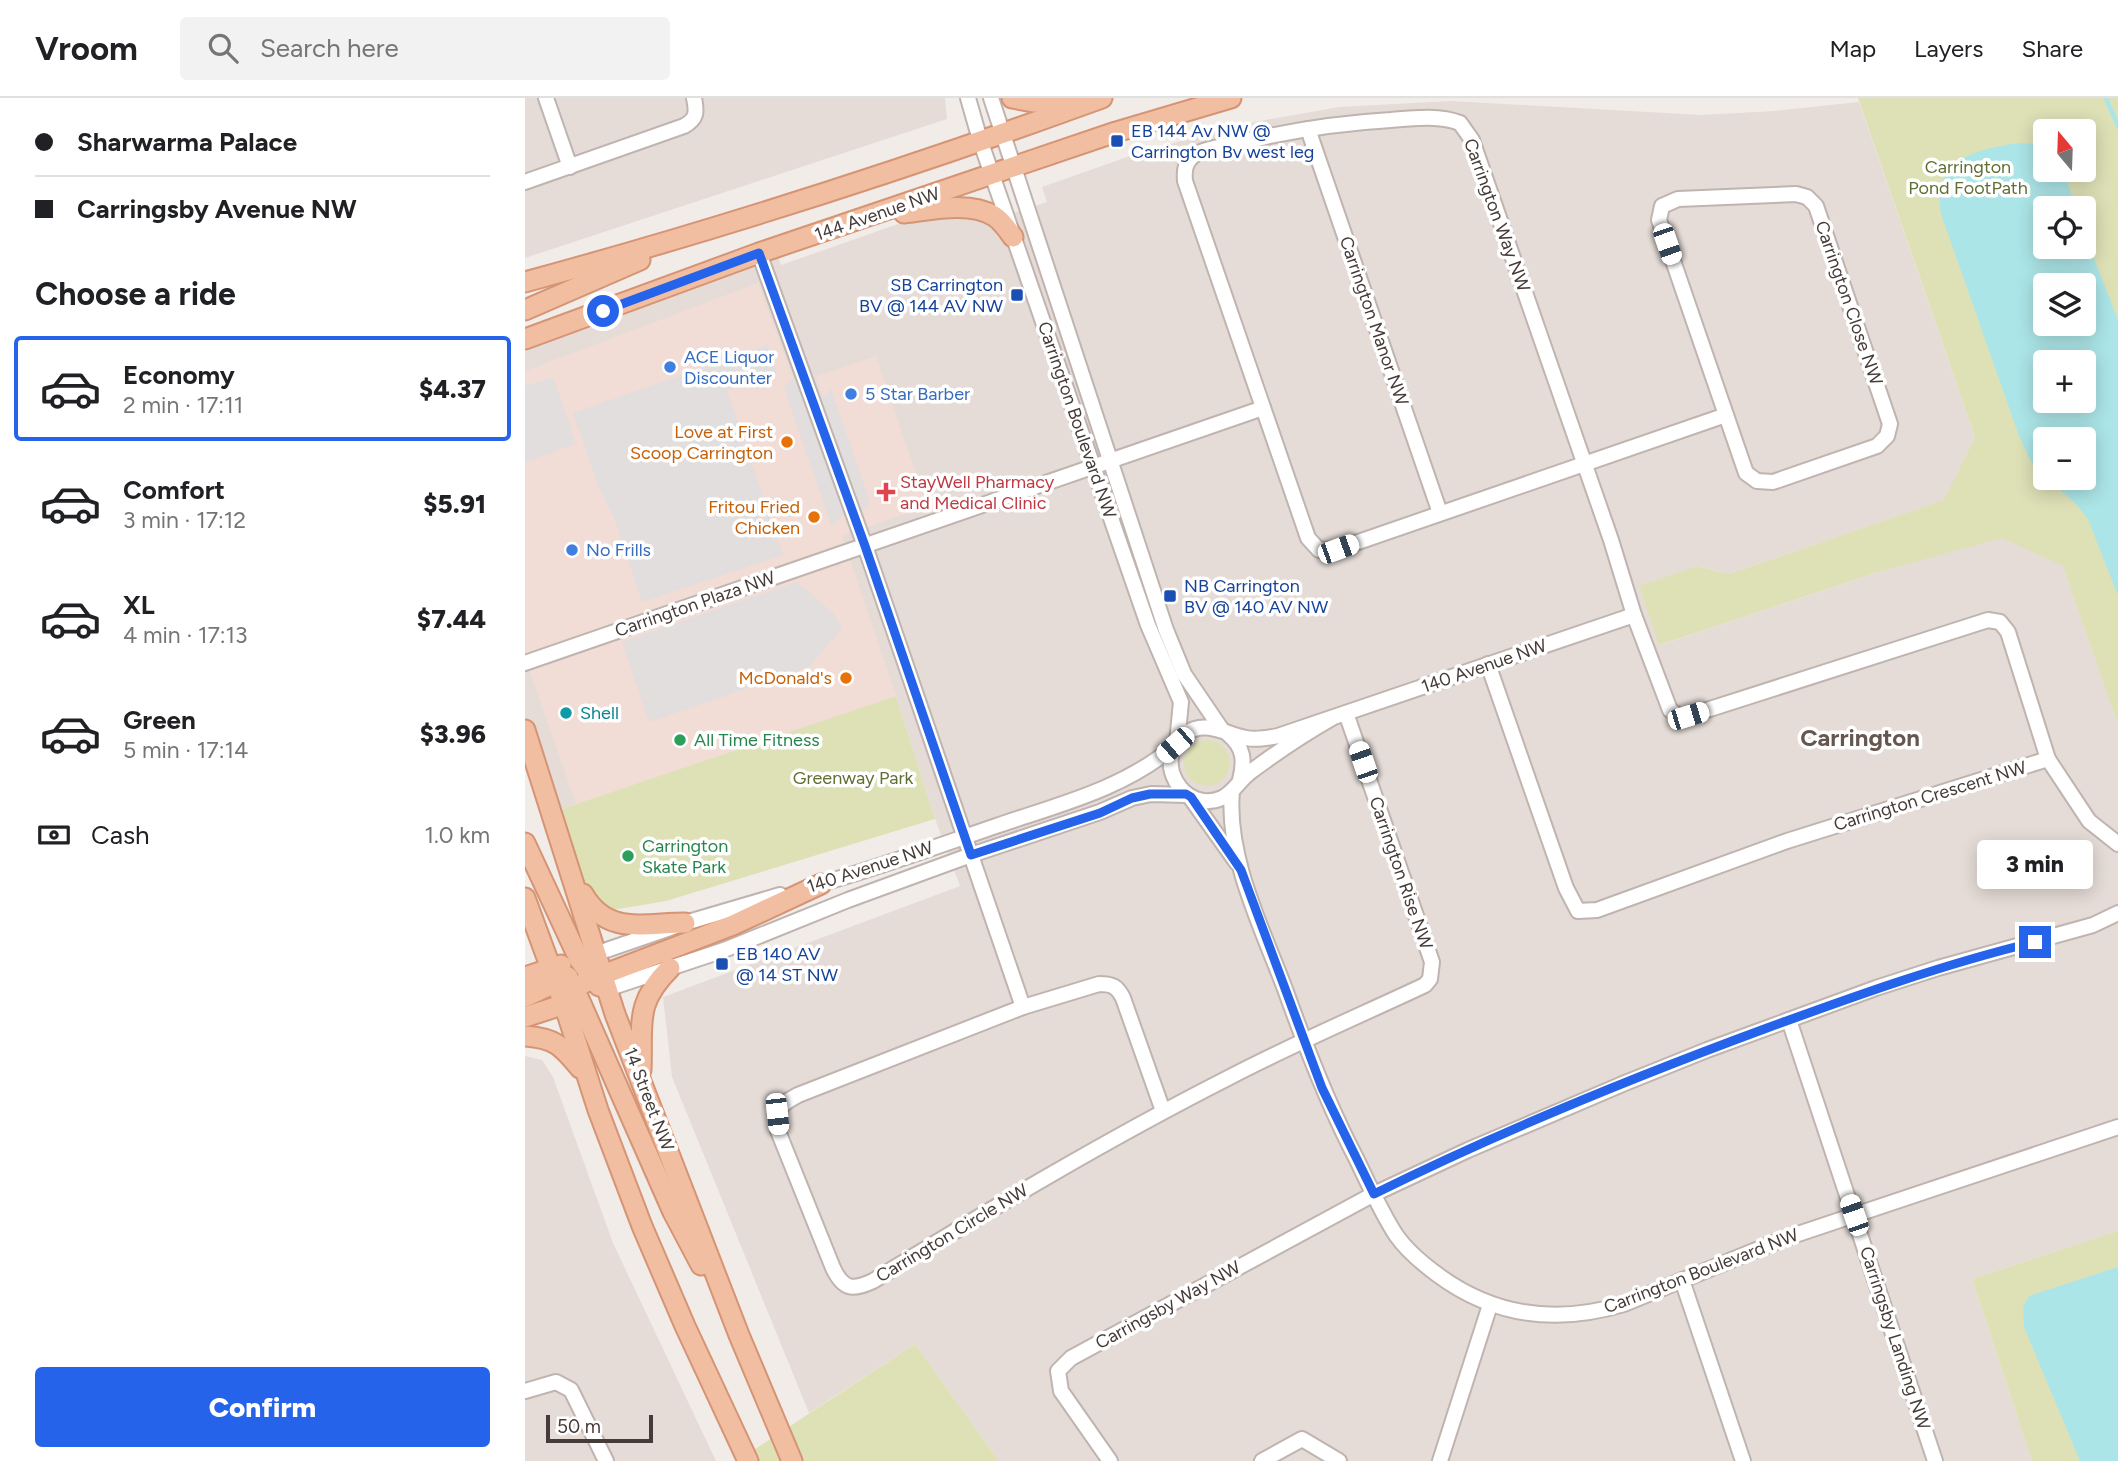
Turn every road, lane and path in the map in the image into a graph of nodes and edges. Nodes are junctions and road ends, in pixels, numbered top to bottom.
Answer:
1 (546, 98) edge
2 (694, 98) edge
3 (968, 98) edge
4 (991, 98) edge
5 (1012, 98) edge
6 (1231, 98) edge
7 (1095, 101) edge
8 (1308, 129) junction
9 (1003, 133) junction
10 (980, 140) junction
11 (570, 167) junction
12 (1014, 167) junction
13 (992, 174) junction
14 (525, 182) edge
15 (871, 216) junction
16 (706, 232) junction
17 (1013, 237) junction
18 (759, 253) junction
19 (606, 260) junction
20 (525, 282) edge
21 (525, 288) edge
22 (525, 310) edge
23 (525, 339) edge
24 (1263, 408) junction
25 (1726, 415) junction
26 (1111, 459) junction
27 (1583, 463) junction
28 (1093, 466) junction
29 (1440, 513) junction
30 (865, 546) junction
31 (1634, 615) junction
32 (525, 663) edge
33 (1488, 664) junction
34 (1340, 715) junction
35 (525, 730) edge
36 (1223, 730) junction
37 (1176, 743) junction
38 (2048, 760) junction
39 (1236, 785) junction
40 (1188, 796) junction
41 (964, 837) junction
42 (525, 842) edge
43 (2118, 844) edge
44 (971, 855) junction
45 (1241, 870) junction
46 (574, 878) junction
47 (821, 884) junction
48 (525, 898) edge
49 (2118, 913) edge
50 (685, 923) junction
51 (670, 968) junction
52 (593, 970) junction
53 (525, 977) edge
54 (565, 987) junction
55 (525, 997) edge
56 (1023, 1007) junction
57 (525, 1017) edge
58 (1789, 1020) junction
59 (525, 1036) edge
60 (1303, 1040) junction
61 (586, 1074) junction
62 (640, 1074) junction
63 (1163, 1111) junction
64 (2118, 1127) edge
65 (1374, 1194) junction
66 (1854, 1215) junction
67 (1682, 1280) junction
68 (1490, 1305) junction
69 (739, 1335) junction
70 (525, 1391) edge
71 (606, 1461) edge
72 (748, 1461) edge
73 (792, 1461) edge
74 (1110, 1461) edge
75 (1262, 1461) edge
76 (1339, 1461) edge
77 (1440, 1461) edge
78 (1743, 1461) edge
79 (1935, 1461) edge

1 - 11 street
2 - 11 street
3 - 10 street, Carrington Boulevard NW
4 - 9 street, Carrington Boulevard NW
5 - 7 main road
6 - 12 main road, 144 Avenue NW
7 - 9 main road, 144 Avenue NW
8 - 24 street, Carrington Way NW
8 - 27 street, Carrington Way NW
8 - 29 street, Carrington Manor NW
9 - 10 main road, 144 Avenue NW
9 - 12 street, Carrington Boulevard NW
10 - 13 street, Carrington Boulevard NW
10 - 16 main road, 144 Avenue NW
11 - 14 street
12 - 13 main road, 144 Avenue NW
12 - 26 street, Carrington Boulevard NW
13 - 15 main road, 144 Avenue NW
13 - 17 street, Carrington Boulevard NW
15 - 17 main road
15 - 18 main road, 144 Avenue NW
16 - 19 main road
16 - 22 main road
17 - 28 street, Carrington Boulevard NW
18 - 23 main road, 144 Avenue NW
18 - 30 street
19 - 20 main road
19 - 21 main road
24 - 26 street
24 - 29 street, Carrington Way NW
25 - 25 street, Carrington Close NW
25 - 27 street
26 - 28 street, Carrington Plaza NW
26 - 36 street, Carrington Boulevard NW
27 - 29 street, Carrington Way NW
27 - 31 street, Carrington Way NW
28 - 30 street, Carrington Plaza NW
28 - 37 street, Carrington Boulevard NW
30 - 32 street, Carrington Plaza NW
30 - 41 street
31 - 33 street, 140 Avenue NW
31 - 38 street, Carrington Crescent NW
33 - 34 street, 140 Avenue NW
33 - 38 street, Carrington Crescent NW
34 - 36 street, 140 Avenue NW
34 - 39 street, 140 Avenue NW
34 - 60 street, Carrington Rise NW
35 - 46 main road, 14 Street NW
36 - 37 street, 140 Avenue NW
36 - 39 street
37 - 40 street
37 - 41 street, 140 Avenue NW
38 - 43 street
39 - 40 street, 140 Avenue NW
39 - 45 street, Carrington Boulevard NW
40 - 44 street, 140 Avenue NW
40 - 45 street, Carrington Boulevard NW
41 - 44 street
41 - 47 street, 140 Avenue NW
42 - 52 main road
44 - 51 street, 140 Avenue NW
44 - 56 street
45 - 60 street, Carrington Boulevard NW
46 - 50 main road
46 - 52 main road, 14 Street NW
47 - 50 street, 140 Avenue NW
47 - 52 main road
48 - 54 main road
49 - 58 street
50 - 52 street, 140 Avenue NW
51 - 52 street, 140 Avenue NW
51 - 62 main road
52 - 54 main road
52 - 54 main road
52 - 62 main road, 14 Street NW
53 - 54 main road
54 - 55 main road
54 - 57 main road
54 - 61 main road
54 - 69 main road
56 - 63 street, Carrington Circle NW
56 - 63 street, Carrington Circle NW
58 - 65 street
58 - 66 street, Carringsby Landing NW
59 - 61 main road
60 - 63 street, Carrington Circle NW
60 - 65 street, Carrington Boulevard NW
61 - 72 main road
62 - 69 main road, 14 Street NW
64 - 66 street, Carrington Boulevard NW
65 - 68 street, Carrington Boulevard NW
65 - 74 street, Carringsby Way NW
66 - 67 street, Carrington Boulevard NW
66 - 79 street, Carringsby Landing NW
67 - 68 street, Carrington Boulevard NW
67 - 78 street
68 - 77 street
69 - 73 main road, 14 Street NW
70 - 71 street
75 - 76 street

